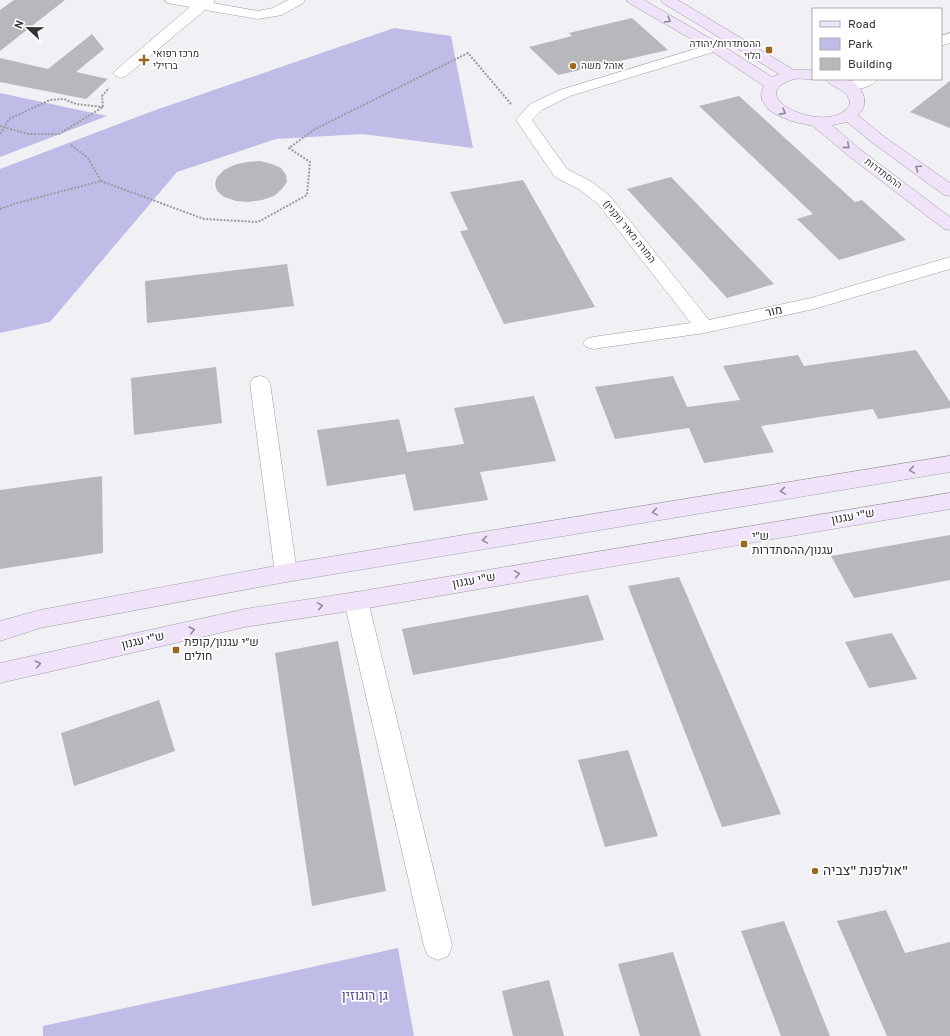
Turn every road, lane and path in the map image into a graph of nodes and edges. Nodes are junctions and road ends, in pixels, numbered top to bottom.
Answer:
1 (172, 0) edge
2 (298, 0) edge
3 (634, 0) edge
4 (668, 0) edge
5 (204, 3) edge
6 (715, 47) junction
7 (121, 73) joint
8 (812, 74) edge
9 (791, 75) junction
10 (835, 80) edge
11 (867, 80) edge
12 (772, 84) junction
13 (848, 86) junction
14 (103, 107) junction
15 (848, 115) junction
16 (524, 120) junction
17 (817, 121) junction
18 (0, 126) edge
19 (4, 127) junction
20 (0, 134) edge
21 (71, 144) dead end
22 (101, 180) junction
23 (950, 191) edge
24 (0, 209) edge
25 (950, 225) edge
26 (950, 263) edge
27 (704, 327) junction
28 (593, 343) dead end
29 (260, 382) dead end
30 (950, 464) edge
31 (950, 501) edge
32 (286, 573) junction
33 (356, 601) junction
34 (0, 632) edge
35 (0, 673) edge
36 (438, 946) dead end

1 - 5 street
2 - 5 street
3 -> 6 street
4 - 9 street
5 - 7 street
6 - 12 street
6 - 16 street
7 - 14 path
8 - 9 street
9 - 12 street
10 - 13 street
11 - 13 street
12 -> 17 street
13 - 15 street
14 - 19 path
14 - 19 path
15 - 17 street
23 -> 15 street
16 - 22 path
16 - 27 street, המורה מאיר (וקנין)
17 -> 25 street, ההסתדרות
18 - 19 path
19 - 20 path
21 - 22 path
22 - 24 path
26 - 27 street, מור
27 - 28 street, מור
29 - 32 street
30 -> 32 street
33 -> 31 street, ש"י עגנון
32 - 34 street
35 -> 33 street, ש"י עגנון
33 - 36 street

